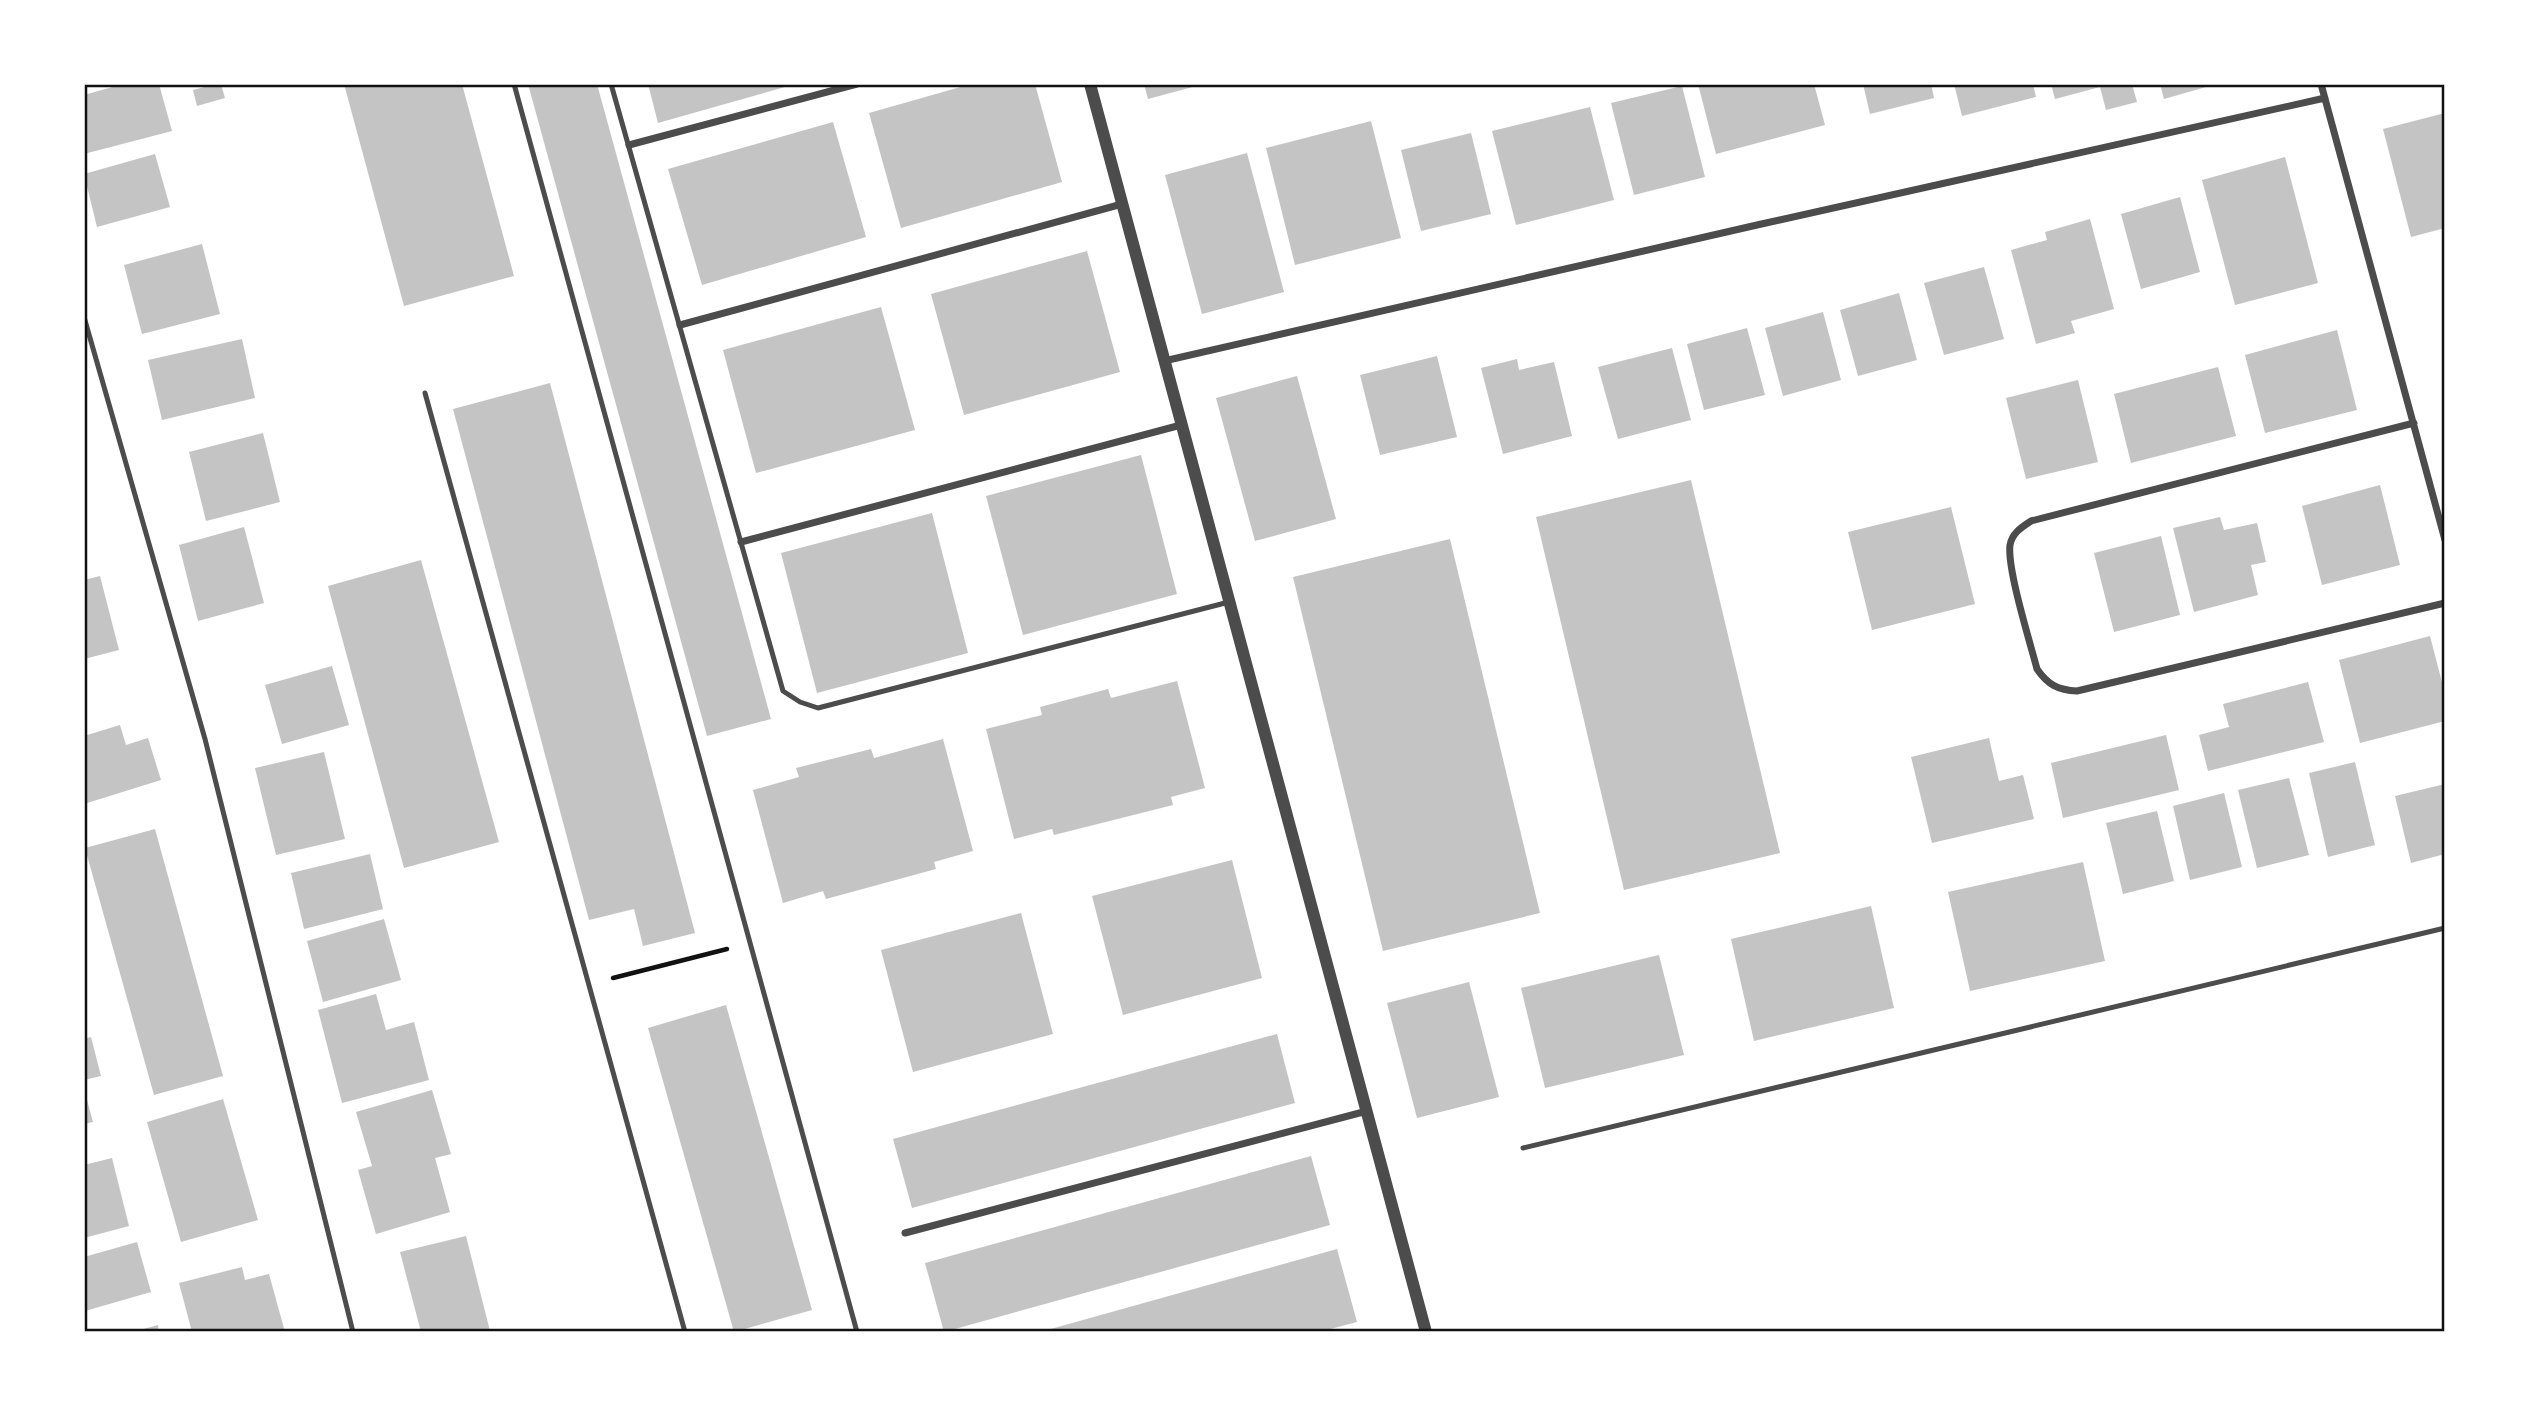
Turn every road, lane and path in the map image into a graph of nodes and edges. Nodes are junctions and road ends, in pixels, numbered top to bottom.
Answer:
1 (514, 84) edge
2 (611, 84) edge
3 (857, 84) edge
4 (1090, 84) edge
5 (2321, 84) edge
6 (2325, 98) junction
7 (629, 145) junction
8 (1122, 204) junction
9 (84, 317) edge
10 (680, 325) junction
11 (1164, 361) junction
12 (425, 393) dead end
13 (2414, 423) junction
14 (1181, 425) junction
15 (2445, 540) edge
16 (741, 542) junction
17 (1229, 601) junction
18 (2445, 603) edge
19 (2445, 928) edge
20 (751, 943) junction
21 (588, 984) junction
22 (1367, 1111) junction
23 (1523, 1148) dead end
24 (905, 1233) dead end
25 (353, 1332) edge
26 (685, 1332) edge
27 (857, 1332) edge
28 (1426, 1332) edge

1 - 20 lane
2 - 7 lane
3 - 7 street
4 - 8 street
5 - 6 street
6 - 11 street
6 - 13 street
7 - 10 lane
8 - 10 street
8 - 11 street
9 - 25 lane
10 - 16 lane
11 - 14 street
12 - 21 lane
13 - 15 street
13 - 18 street
14 - 16 street
14 - 17 street
16 - 17 lane
17 - 22 street
19 - 23 lane
20 - 21 path
20 - 27 lane
21 - 26 lane
22 - 24 street
22 - 28 street

